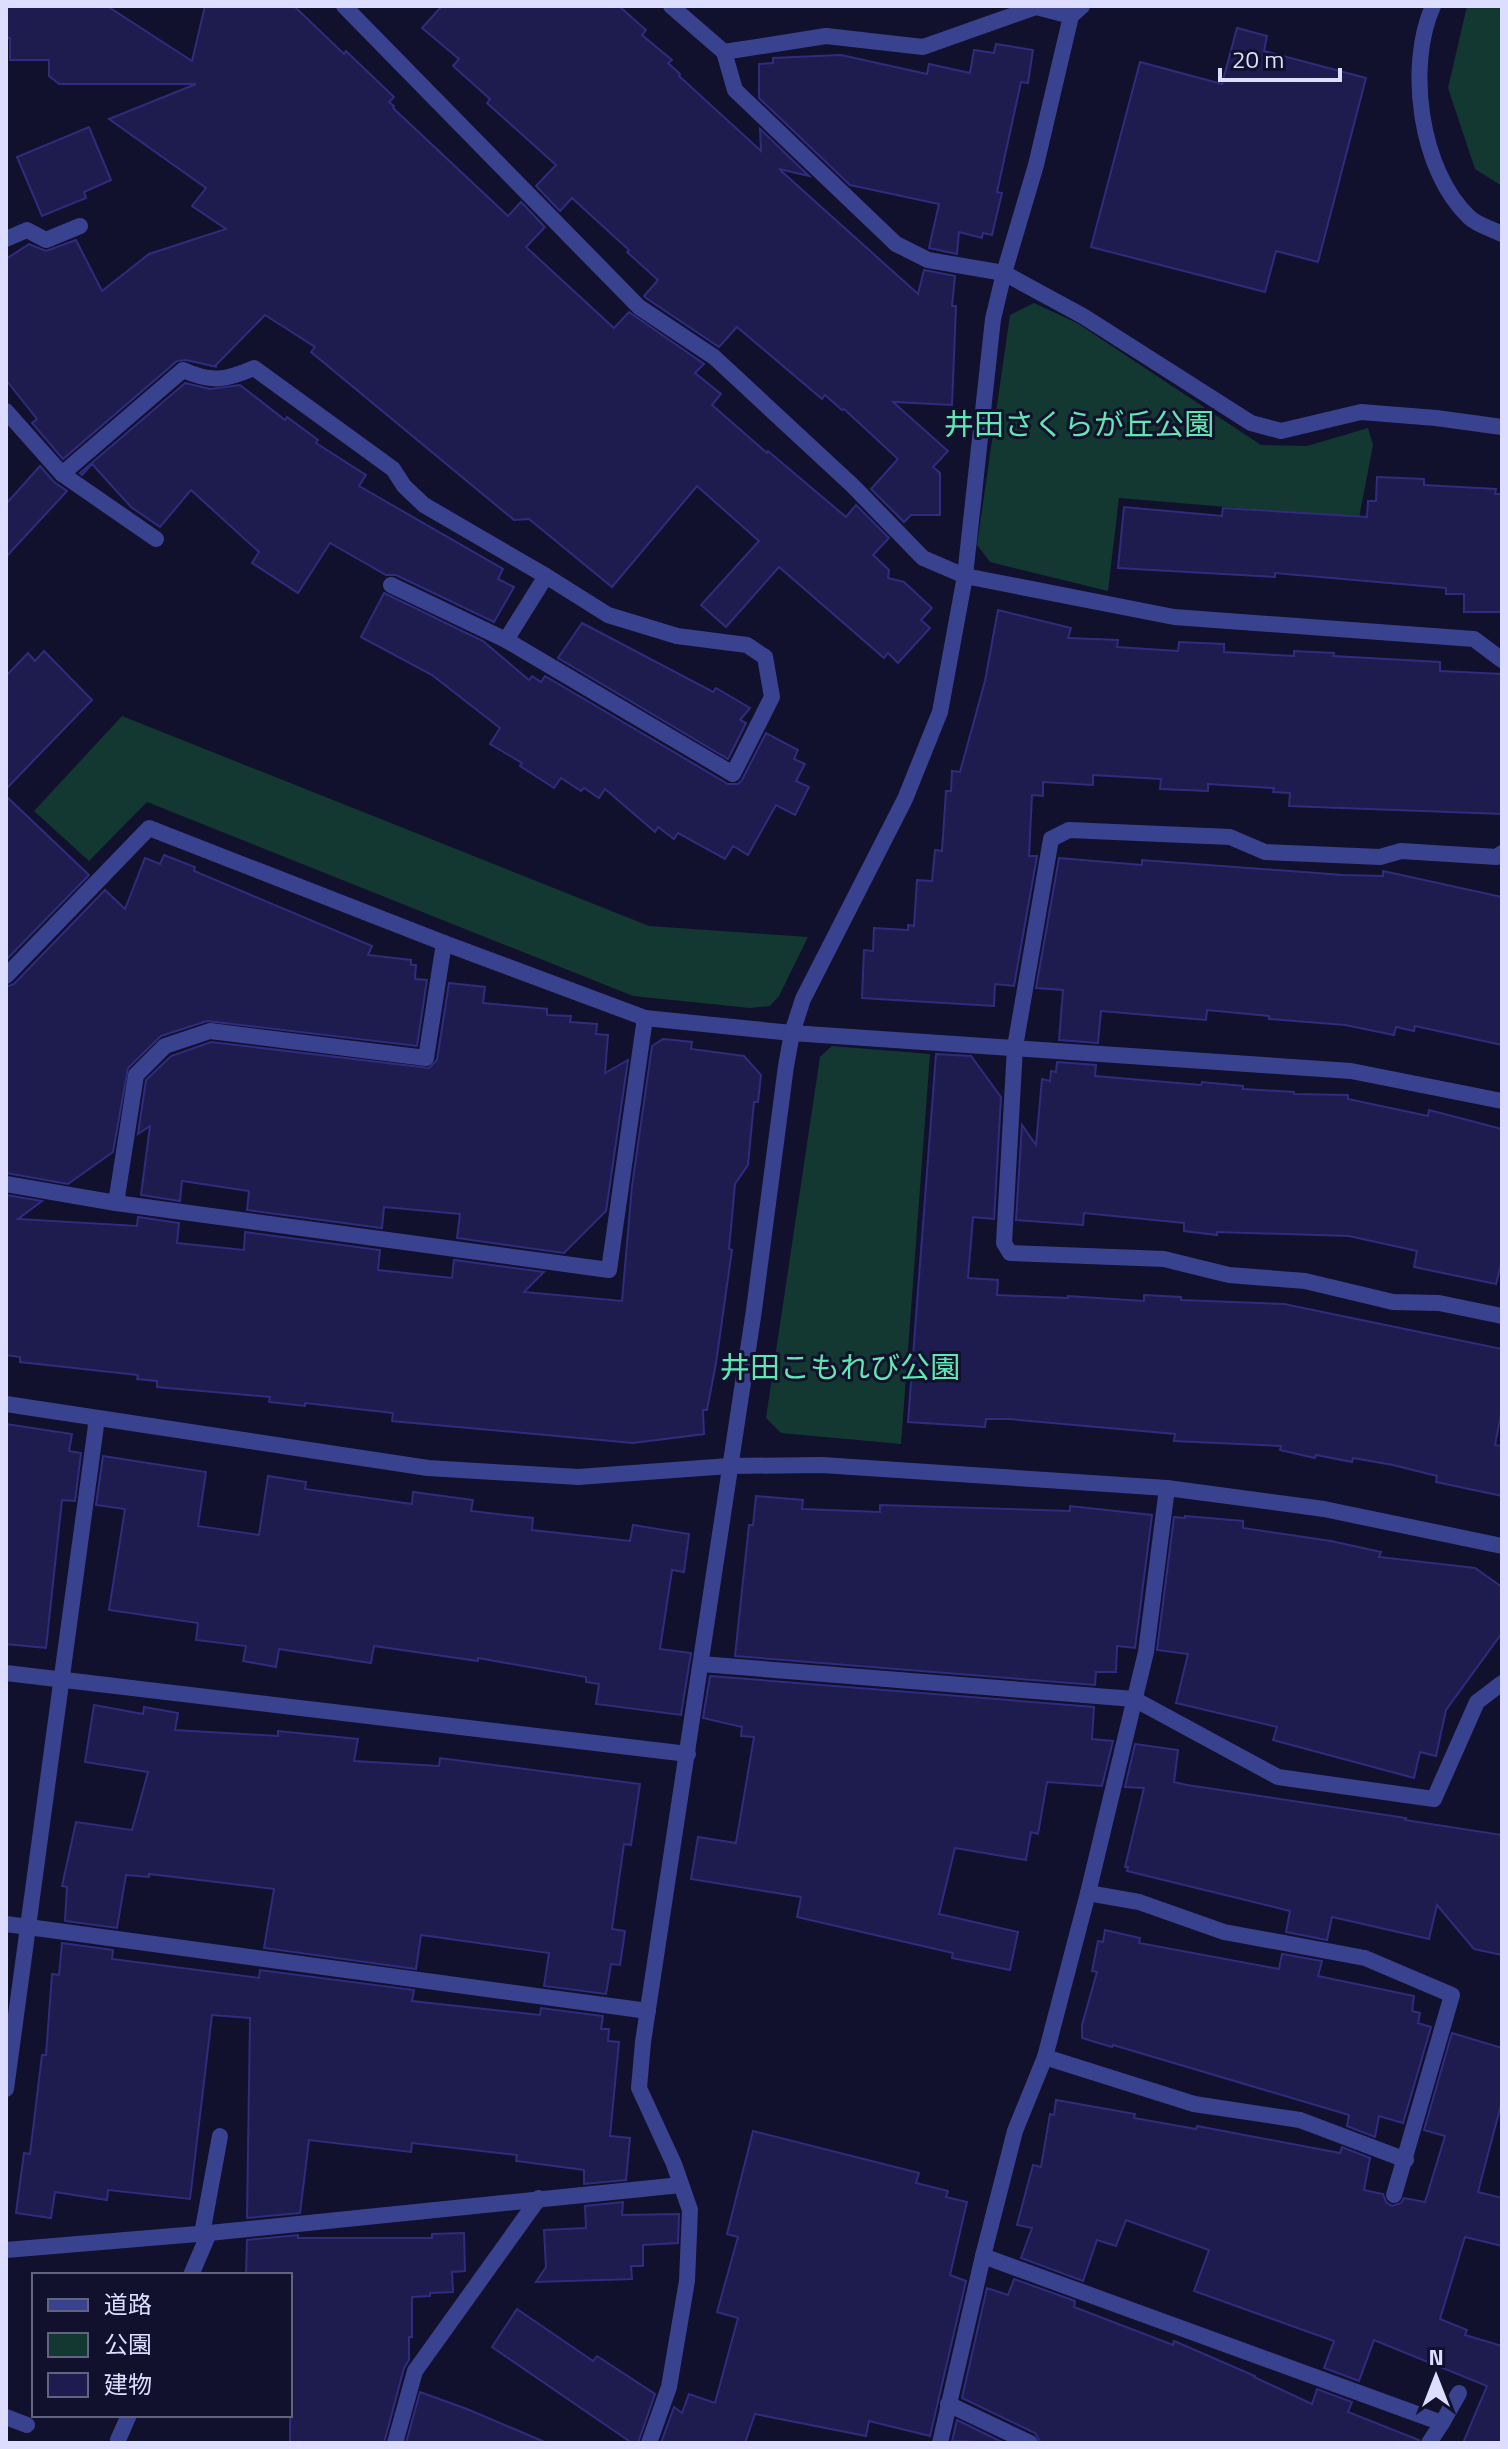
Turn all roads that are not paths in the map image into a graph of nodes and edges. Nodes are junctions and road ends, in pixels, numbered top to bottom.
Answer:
1 (344, 6) edge
2 (671, 6) edge
3 (1433, 6) edge
4 (1077, 11) edge
5 (724, 52) junction
6 (80, 226) dead end
7 (1502, 234) edge
8 (6, 239) edge
9 (1004, 273) junction
10 (6, 411) edge
11 (1502, 427) edge
12 (62, 474) junction
13 (156, 539) dead end
14 (546, 576) junction
15 (965, 576) junction
16 (391, 585) dead end
17 (506, 640) junction
18 (1502, 660) edge
19 (1502, 853) edge
20 (444, 943) junction
21 (6, 976) edge
22 (645, 1018) junction
23 (792, 1033) junction
24 (1015, 1047) junction
25 (1502, 1101) edge
26 (6, 1184) edge
27 (116, 1203) junction
28 (1502, 1316) edge
29 (6, 1404) edge
30 (97, 1418) junction
31 (729, 1466) junction
32 (1167, 1488) junction
33 (1502, 1546) edge
34 (701, 1664) junction
35 (6, 1673) edge
36 (62, 1679) junction
37 (1502, 1683) edge
38 (1134, 1699) junction
39 (688, 1754) junction
40 (1088, 1893) junction
41 (6, 1924) edge
42 (28, 1926) junction
43 (648, 2011) junction
44 (1045, 2057) junction
45 (6, 2089) edge
46 (220, 2136) dead end
47 (1406, 2160) junction
48 (681, 2185) junction
49 (1394, 2195) dead end
50 (539, 2198) junction
51 (206, 2233) junction
52 (6, 2250) edge
53 (983, 2256) junction
54 (192, 2273) edge
55 (1459, 2393) dead end
56 (948, 2404) junction
57 (6, 2417) edge
58 (128, 2417) edge
59 (1442, 2423) junction
60 (27, 2425) dead end
61 (118, 2440) dead end
62 (395, 2443) edge
63 (649, 2443) edge
64 (940, 2443) edge
65 (1030, 2443) edge
66 (1429, 2443) edge

1 - 15 street
2 - 5 street
3 - 7 street
4 - 5 street
4 - 9 street
5 - 9 street
6 - 8 street
9 - 11 street
9 - 15 street
10 - 12 street
12 - 13 street
12 - 14 street
14 - 17 street
14 - 17 street
15 - 18 street
15 - 23 street
16 - 17 street
19 - 24 street
20 - 21 street
20 - 22 street
20 - 27 street
22 - 23 street
22 - 27 street
23 - 24 street
23 - 31 street
24 - 25 street
24 - 28 street
26 - 27 street
29 - 30 street
30 - 31 street
30 - 36 street
31 - 32 street
31 - 34 street
32 - 33 street
32 - 38 street
34 - 38 street
34 - 39 street
35 - 36 street
36 - 39 street
36 - 42 street
37 - 38 street
38 - 40 street
39 - 43 street
40 - 44 street
40 - 47 street
41 - 42 street
42 - 43 street
42 - 45 street
43 - 48 street
44 - 47 street
44 - 53 street
46 - 51 street
47 - 49 street
48 - 50 street
48 - 63 street
50 - 51 street
50 - 62 street
51 - 52 street
51 - 54 street
53 - 56 street
53 - 59 street
55 - 59 street
56 - 64 street
56 - 65 street
57 - 60 street
58 - 61 street
59 - 66 street

